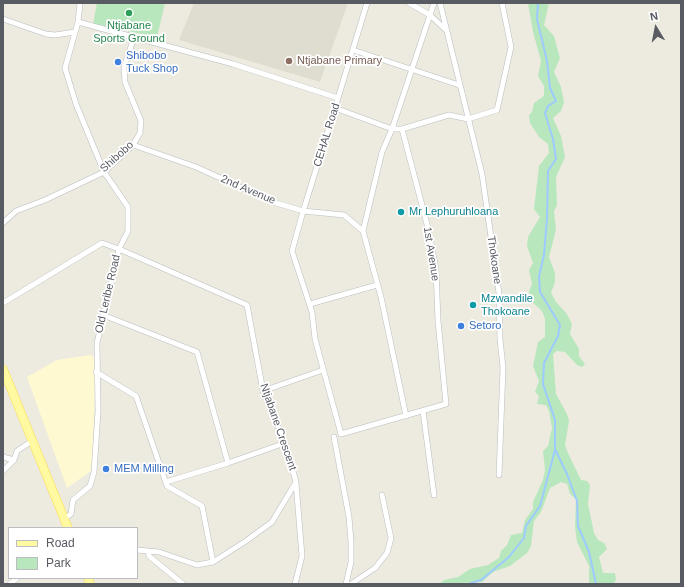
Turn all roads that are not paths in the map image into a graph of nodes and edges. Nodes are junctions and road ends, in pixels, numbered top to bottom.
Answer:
1 (80, 3) edge
2 (367, 3) edge
3 (409, 3) edge
4 (434, 3) edge
5 (440, 3) edge
6 (502, 3) edge
7 (430, 15) junction
8 (3, 19) edge
9 (78, 22) junction
10 (446, 30) junction
11 (74, 32) junction
12 (134, 38) junction
13 (353, 50) junction
14 (412, 69) junction
15 (460, 85) junction
16 (338, 98) junction
17 (335, 108) junction
18 (468, 119) junction
19 (392, 129) junction
20 (402, 129) junction
21 (133, 145) junction
22 (104, 172) junction
23 (303, 211) junction
24 (3, 223) edge
25 (363, 230) junction
26 (119, 249) junction
27 (377, 286) junction
28 (3, 303) edge
29 (310, 304) junction
30 (103, 315) junction
31 (3, 369) edge
32 (323, 370) junction
33 (96, 372) junction
34 (263, 391) junction
35 (423, 411) junction
36 (406, 416) junction
37 (341, 434) joint
38 (334, 437) dead end
39 (32, 441) junction
40 (285, 443) junction
41 (3, 457) edge
42 (14, 460) junction
43 (228, 463) junction
44 (3, 471) edge
45 (499, 475) dead end
46 (166, 482) junction
47 (296, 482) junction
48 (382, 495) dead end
49 (434, 496) dead end
50 (64, 519) junction
51 (68, 527) edge
52 (138, 550) edge
53 (148, 551) junction
54 (213, 562) junction
55 (183, 584) edge
56 (295, 584) edge
57 (346, 584) edge
58 (351, 584) edge

1 - 9 street, Old Leribe Road
2 - 13 street, CEHAL Road
3 - 7 street
4 - 7 street
5 - 10 street, Thokoane
6 - 18 street
7 - 10 street
7 - 14 street
8 - 11 street
9 - 11 street, Old Leribe Road
9 - 12 street, CEHAL Road
10 - 15 street, Thokoane
11 - 22 street, Old Leribe Road
12 - 16 street, CEHAL Road
12 - 21 street, Shibobo
13 - 14 street
13 - 16 street, CEHAL Road
14 - 15 street
14 - 19 street
15 - 18 street, Thokoane
16 - 17 street, CEHAL Road
17 - 19 street
17 - 23 street, CEHAL Road
18 - 20 street
18 - 45 street, Thokoane
19 - 20 street
19 - 25 street
20 - 35 street, 1st Avenue
21 - 22 street, Shibobo
21 - 23 street, 2nd Avenue
22 - 24 street, Shibobo
22 - 26 street, Old Leribe Road
23 - 25 street, 2nd Avenue
23 - 29 street, CEHAL Road
25 - 27 street
26 - 28 street, Ntjabane Crescent
26 - 30 street, Old Leribe Road
26 - 34 street, Ntjabane Crescent
27 - 29 street
27 - 36 street
29 - 32 street, CEHAL Road
30 - 33 street, Old Leribe Road
30 - 43 street
31 - 39 main road
32 - 34 street
32 - 37 street, CEHAL Road
33 - 46 street
33 - 50 street, Old Leribe Road
34 - 40 street, Ntjabane Crescent
35 - 36 street, 1st Avenue
35 - 49 street
36 - 37 street, 1st Avenue
38 - 57 street
39 - 42 street
39 - 50 main road
40 - 43 street
40 - 47 street, Ntjabane Crescent
41 - 42 street
42 - 44 street
43 - 46 street
46 - 54 street
47 - 54 street, Ntjabane Crescent
47 - 56 street
48 - 58 street
50 - 51 main road
52 - 53 street, Ntjabane Crescent
53 - 54 street, Ntjabane Crescent
53 - 55 street

